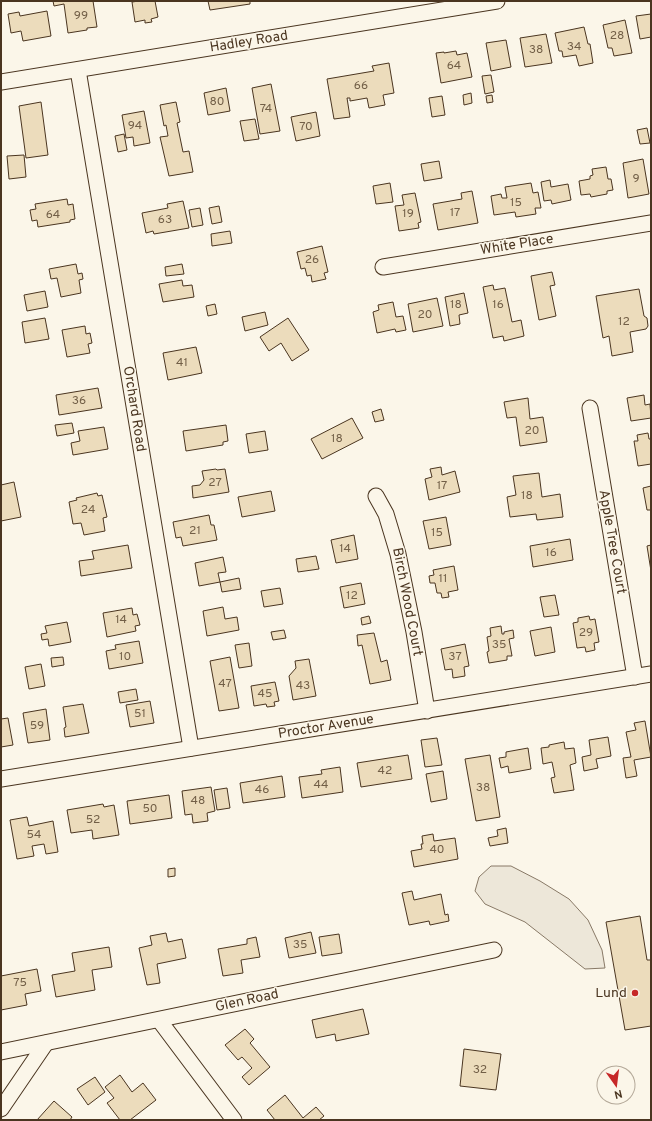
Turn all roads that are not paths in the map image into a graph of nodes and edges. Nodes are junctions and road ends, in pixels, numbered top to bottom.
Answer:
1 (497, 1) edge
2 (78, 70) junction
3 (1, 82) edge
4 (651, 223) edge
5 (383, 267) dead end
6 (590, 408) dead end
7 (376, 496) dead end
8 (651, 674) edge
9 (635, 677) junction
10 (427, 710) junction
11 (191, 748) junction
12 (1, 779) edge
13 (494, 950) dead end
14 (159, 1020) junction
15 (46, 1043) junction
16 (1, 1052) edge
17 (1, 1109) edge
18 (234, 1120) edge

1 - 2 street, Hadley Road
2 - 3 street, Hadley Road
2 - 11 street, Orchard Road
4 - 5 street, White Place
6 - 9 street, Apple Tree Court
7 - 10 street, Birch Wood Court
8 - 9 street, Proctor Avenue
9 - 10 street, Proctor Avenue
10 - 11 street, Proctor Avenue
11 - 12 street, Proctor Avenue
13 - 14 street, Glen Road
14 - 15 street, Glen Road
14 - 18 street
15 - 16 street, Glen Road
15 - 17 street

